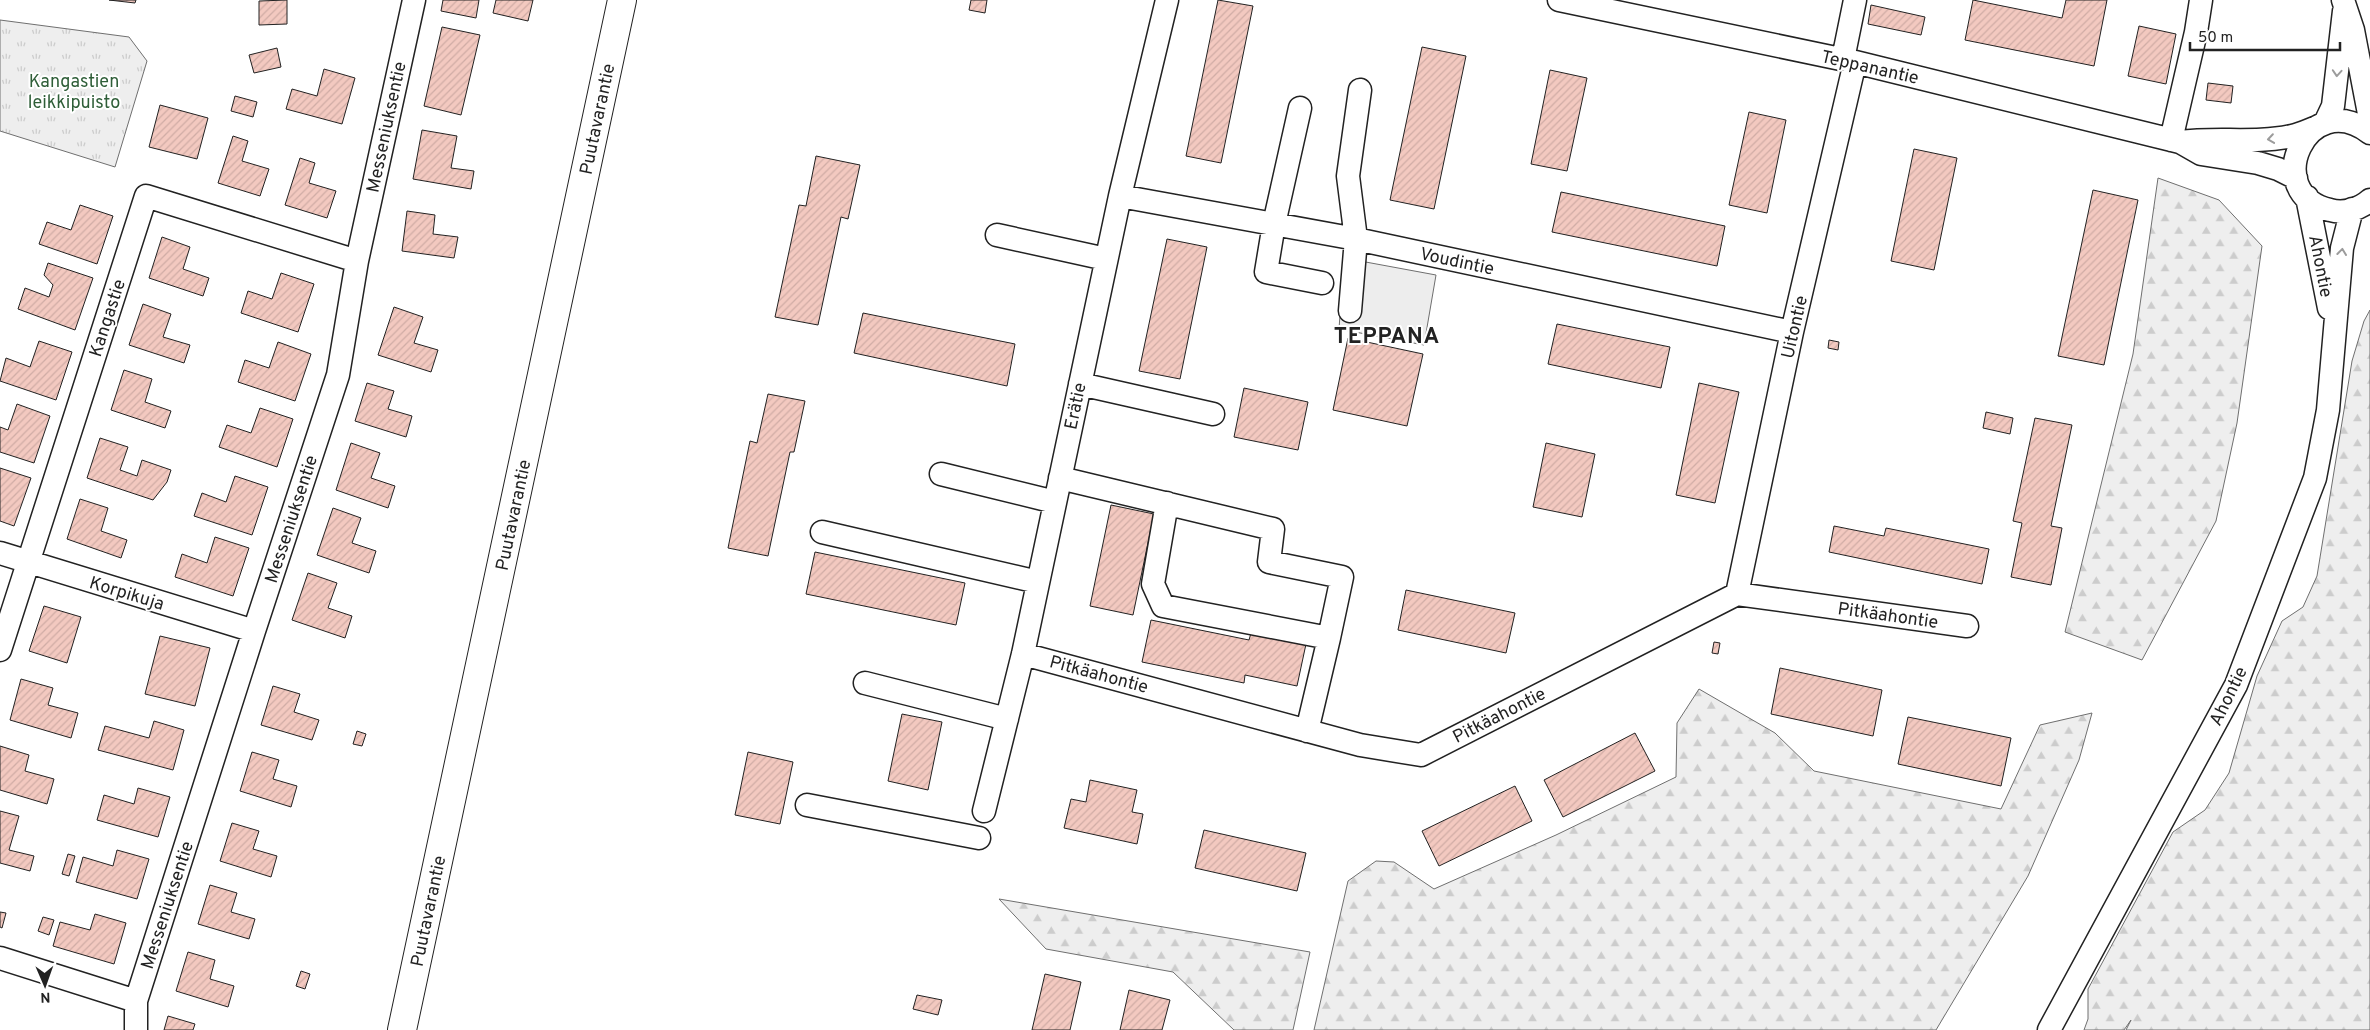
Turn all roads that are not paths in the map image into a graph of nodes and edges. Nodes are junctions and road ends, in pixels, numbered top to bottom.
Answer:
1 (414, 0) edge
2 (622, 0) edge
3 (1167, 0) edge
4 (1559, 0) edge
5 (1855, 0) edge
6 (2201, 0) edge
7 (2344, 4) edge
8 (1849, 61) junction
9 (1360, 90) dead end
10 (1300, 108) dead end
11 (2370, 119) edge
12 (2321, 125) junction
13 (2370, 133) edge
14 (2175, 141) junction
15 (2296, 178) junction
16 (1120, 196) junction
17 (2307, 197) junction
18 (2365, 203) edge
19 (1274, 224) junction
20 (997, 235) dead end
21 (1356, 239) junction
22 (1106, 259) junction
23 (357, 261) junction
24 (1322, 283) dead end
25 (1350, 311) dead end
26 (1792, 332) junction
27 (2334, 336) junction
28 (1080, 384) junction
29 (1213, 414) dead end
30 (941, 474) dead end
31 (1060, 478) junction
32 (1055, 502) junction
33 (1167, 503) junction
34 (822, 532) dead end
35 (0, 553) edge
36 (28, 562) junction
37 (1038, 582) junction
38 (1737, 594) junction
39 (1967, 626) dead end
40 (254, 632) junction
41 (1329, 638) junction
42 (0, 650) edge
43 (1023, 654) junction
44 (865, 683) dead end
45 (1007, 718) junction
46 (1307, 731) junction
47 (807, 805) dead end
48 (984, 811) dead end
49 (979, 838) dead end
50 (0, 958) edge
51 (136, 1001) junction
52 (136, 1030) edge
53 (402, 1030) edge
54 (2049, 1030) edge

1 - 23 street, Messeniuksentie
2 - 53 main road, Puutavarantie
3 - 16 street, Erätie
4 - 8 street, Teppanantie
5 - 8 street, Uitontie
6 - 14 street
7 - 11 street
7 -> 12 street
8 - 14 street, Teppanantie
8 - 26 street, Uitontie
9 - 21 street
10 - 19 street
12 - 13 street
12 -> 14 street, Teppanantie
12 - 15 street
14 - 15 street, Teppanantie
15 - 17 street
16 - 19 street, Voudintie
16 - 22 street, Erätie
17 - 18 street
17 - 27 street, Ahontie
27 -> 18 street, Ahontie
19 - 21 street, Voudintie
19 - 24 street
20 - 22 street
21 - 25 street
21 - 26 street, Voudintie
22 - 28 street, Erätie
23 - 36 street, Kangastie
23 - 40 street, Messeniuksentie
26 - 38 street, Uitontie
27 - 54 street, Ahontie
28 - 29 street
28 - 31 street, Erätie
30 - 32 street
31 - 32 street, Erätie
31 - 33 street
32 - 37 street, Erätie
33 - 41 street
33 - 41 street
34 - 37 street
35 - 36 street, Korpikuja
36 - 40 street, Korpikuja
36 - 42 street, Kangastie
37 - 43 street, Erätie
38 - 39 street, Pitkäahontie
38 - 46 street, Pitkäahontie
40 - 51 street, Messeniuksentie
41 - 46 street
43 - 45 street, Erätie
43 - 46 street, Pitkäahontie
44 - 45 street
45 - 48 street, Erätie
47 - 49 street
50 - 51 street
51 - 52 street, Messeniuksentie

